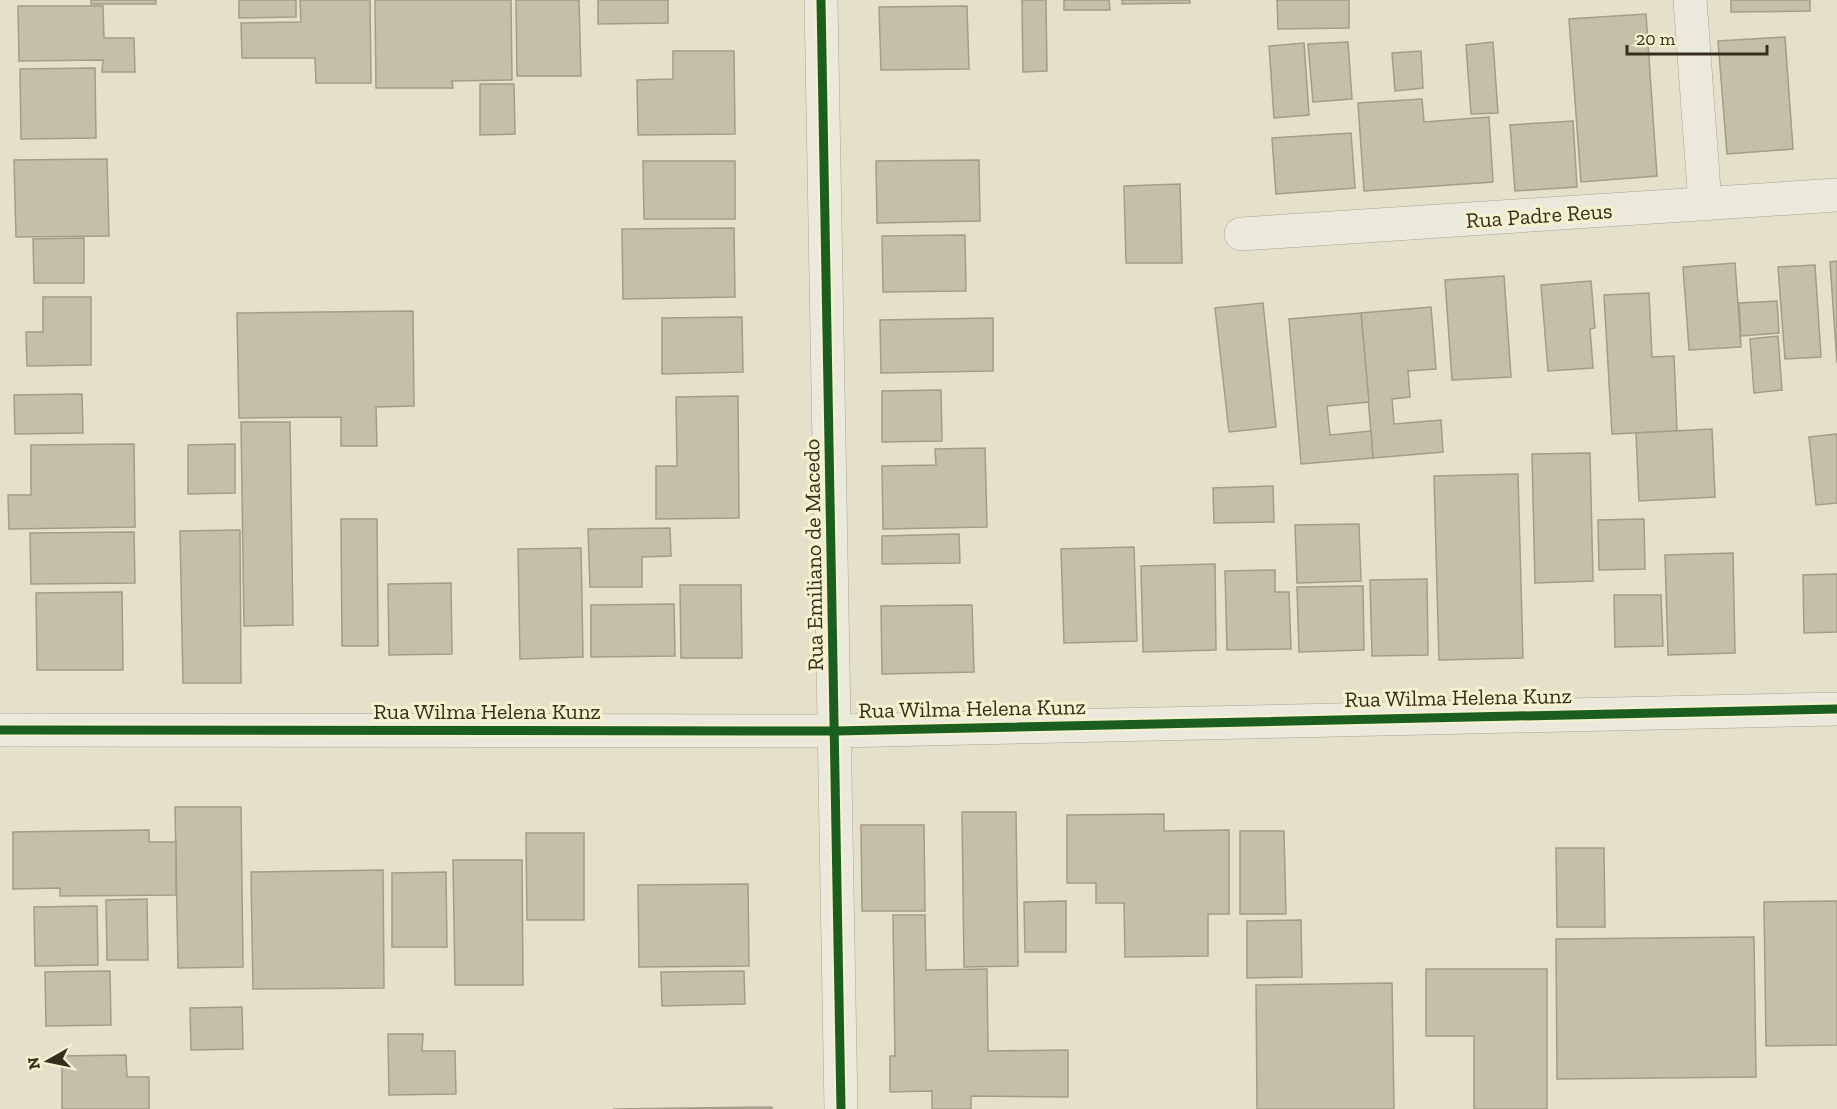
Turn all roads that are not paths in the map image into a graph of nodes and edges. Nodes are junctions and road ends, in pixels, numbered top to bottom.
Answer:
1 (821, 0) edge
2 (1690, 0) edge
3 (1837, 195) edge
4 (1705, 204) junction
5 (1240, 234) dead end
6 (1837, 710) edge
7 (0, 730) edge
8 (836, 731) junction
9 (841, 1109) edge

1 - 8 street, Rua Emiliano de Macedo
2 - 4 street
3 - 4 street, Rua Padre Reus
4 - 5 street, Rua Padre Reus
6 - 8 street, Rua Wilma Helena Kunz
7 - 8 street, Rua Wilma Helena Kunz
8 - 9 street, Rua Emiliano de Macedo

